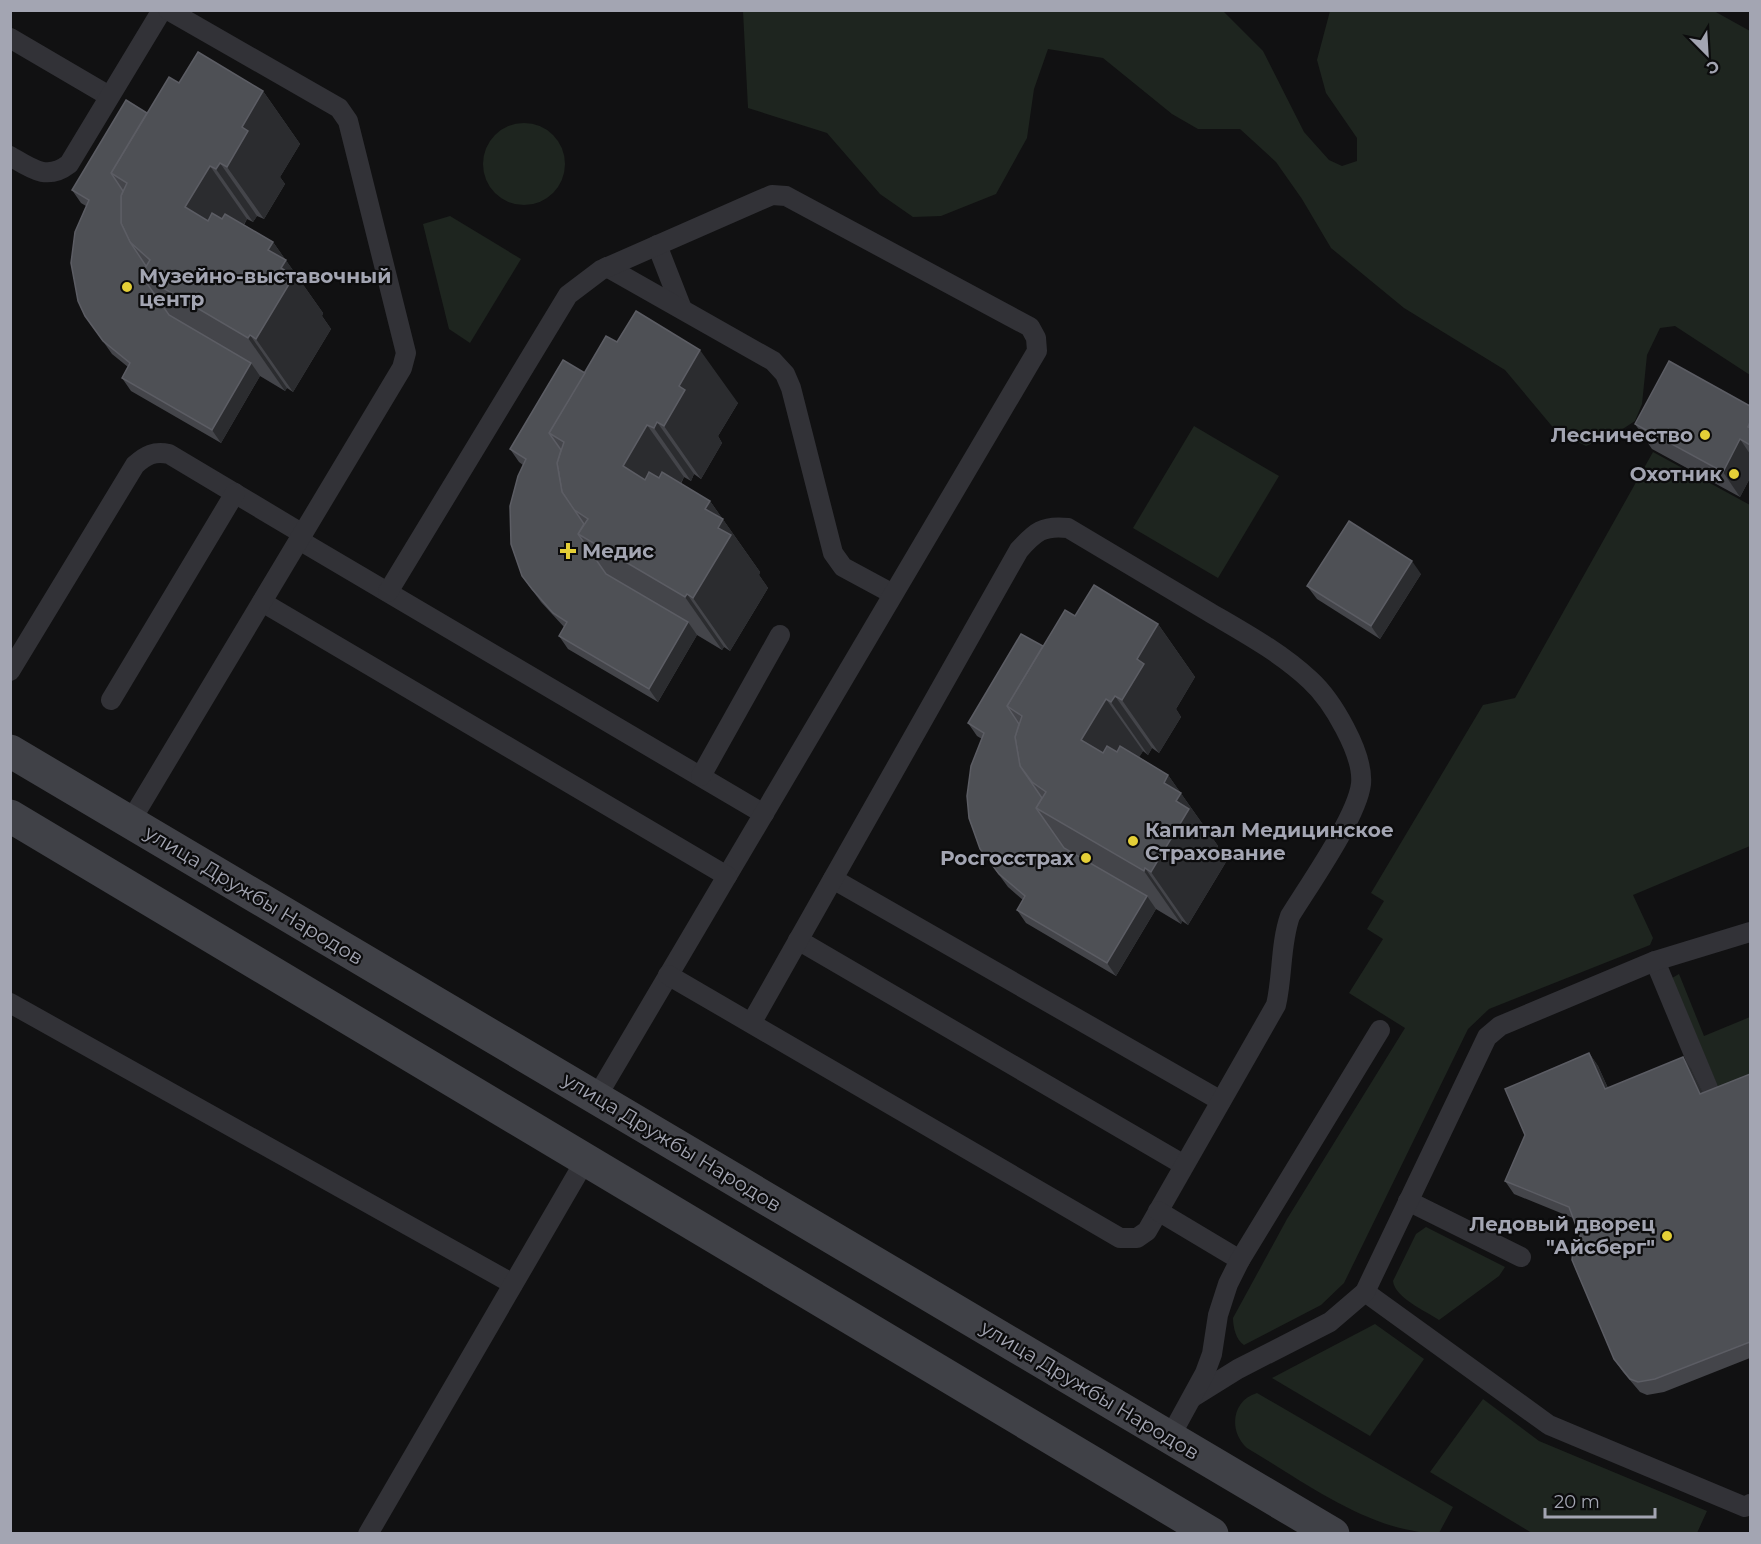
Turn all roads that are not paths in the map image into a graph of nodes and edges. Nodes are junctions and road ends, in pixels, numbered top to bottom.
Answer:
1 (162, 10) edge
2 (168, 10) edge
3 (10, 38) edge
4 (109, 96) junction
5 (10, 156) edge
6 (657, 245) junction
7 (607, 267) junction
8 (682, 309) junction
9 (235, 493) junction
10 (301, 537) junction
11 (388, 592) junction
12 (893, 594) junction
13 (262, 602) junction
14 (780, 635) dead end
15 (10, 671) edge
16 (111, 700) dead end
17 (10, 751) edge
18 (700, 776) junction
19 (764, 814) junction
20 (10, 816) edge
21 (130, 822) junction
22 (727, 876) junction
23 (833, 879) junction
24 (1750, 932) edge
25 (798, 940) junction
26 (1655, 961) junction
27 (668, 975) junction
28 (10, 1003) edge
29 (752, 1022) junction
30 (1380, 1030) dead end
31 (1710, 1093) edge
32 (596, 1098) junction
33 (1221, 1101) junction
34 (586, 1159) junction
35 (1184, 1165) junction
36 (1408, 1201) junction
37 (1158, 1211) junction
38 (1521, 1257) dead end
39 (1240, 1260) junction
40 (513, 1284) junction
41 (1365, 1292) junction
42 (1193, 1397) junction
43 (1170, 1437) junction
44 (1750, 1504) edge
45 (368, 1533) edge
46 (1212, 1533) edge
47 (1333, 1533) edge

1 - 4 lane
2 - 10 lane
3 - 4 lane
4 - 5 lane
6 - 7 lane
6 - 8 lane
6 - 12 lane
7 - 8 lane
7 - 11 lane
8 - 12 lane
9 - 10 lane
9 - 15 lane
9 - 16 lane
10 - 11 lane
10 - 13 lane
11 - 18 lane
12 - 19 lane
13 - 21 lane
13 - 22 lane
14 - 18 lane
17 - 21 main road, улица Дружбы Народов
18 - 19 lane
19 - 22 lane
20 - 34 main road
21 - 32 main road, улица Дружбы Народов
22 - 27 lane
23 - 25 lane
23 - 33 lane
23 - 33 lane
24 - 26 lane
25 - 29 lane
25 - 35 lane
26 - 31 lane
26 - 36 lane
27 - 29 lane
27 - 32 lane
28 - 40 lane
29 - 37 lane
30 - 39 lane
32 - 43 main road, улица Дружбы Народов
33 - 35 lane
34 - 40 lane
34 - 46 main road
35 - 37 lane
36 - 38 lane
36 - 41 lane
37 - 39 lane
39 - 42 lane
40 - 45 lane
41 - 42 lane
41 - 44 lane
42 - 43 lane
43 - 47 main road, улица Дружбы Народов

